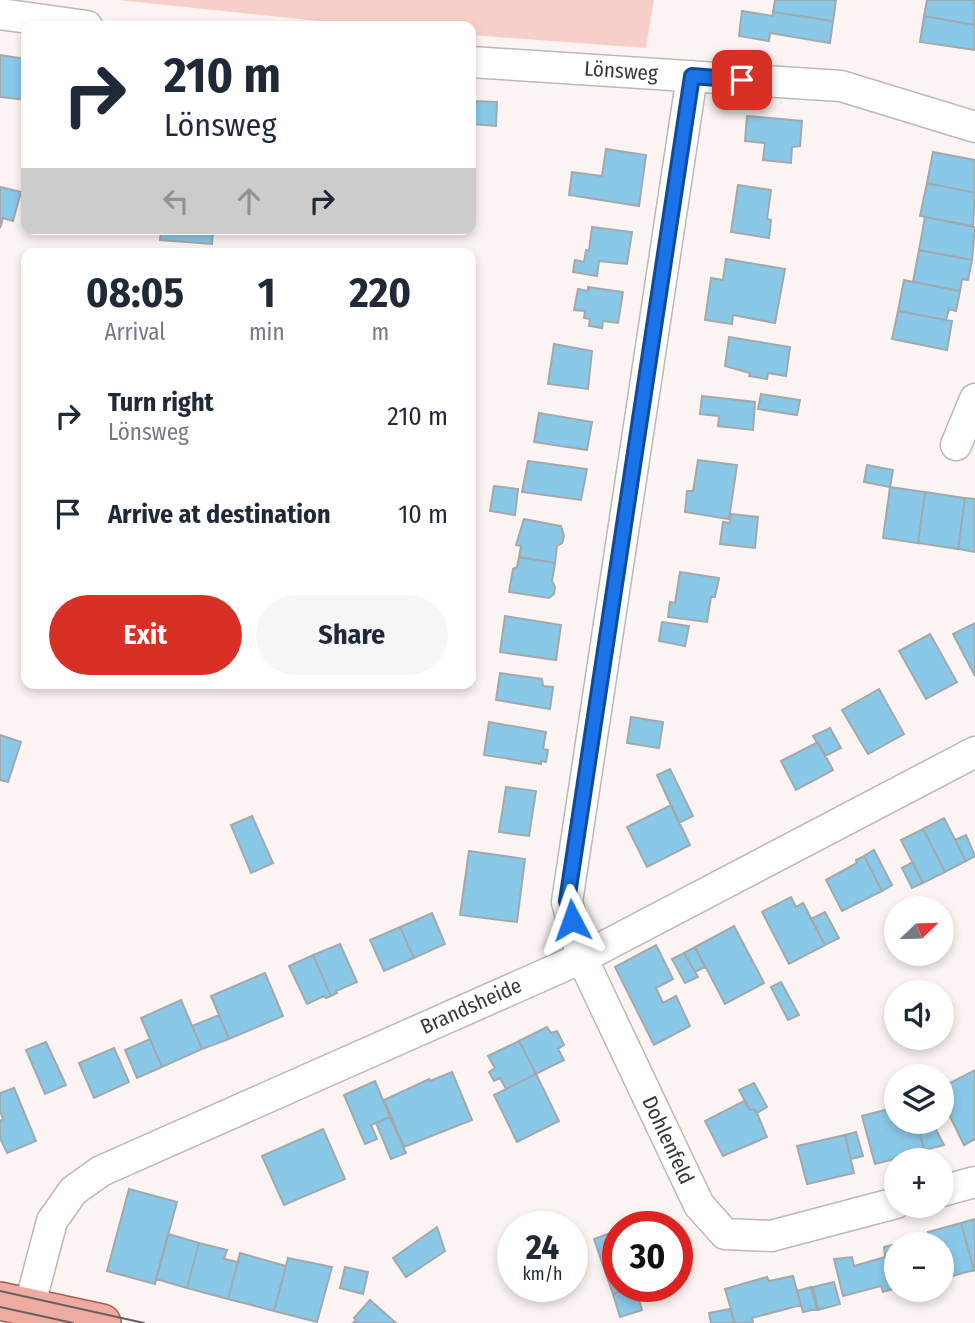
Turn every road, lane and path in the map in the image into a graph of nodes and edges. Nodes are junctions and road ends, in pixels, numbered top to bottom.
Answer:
1 (0, 14) edge
2 (51, 21) edge
3 (476, 62) edge
4 (692, 76) junction
5 (975, 127) edge
6 (975, 399) edge
7 (956, 445) dead end
8 (975, 752) edge
9 (582, 958) junction
10 (975, 1182) edge
11 (954, 1188) edge
12 (884, 1206) edge
13 (15, 1304) edge
14 (102, 1323) edge

1 - 2 street
3 - 4 street, Lönsweg
4 - 5 street, Lönsweg
4 - 9 street, Dohlenfeld
6 - 7 street
8 - 9 street, Brandsheide
9 - 12 street, Dohlenfeld
9 - 13 street, Brandsheide
10 - 11 street
13 - 14 main road

